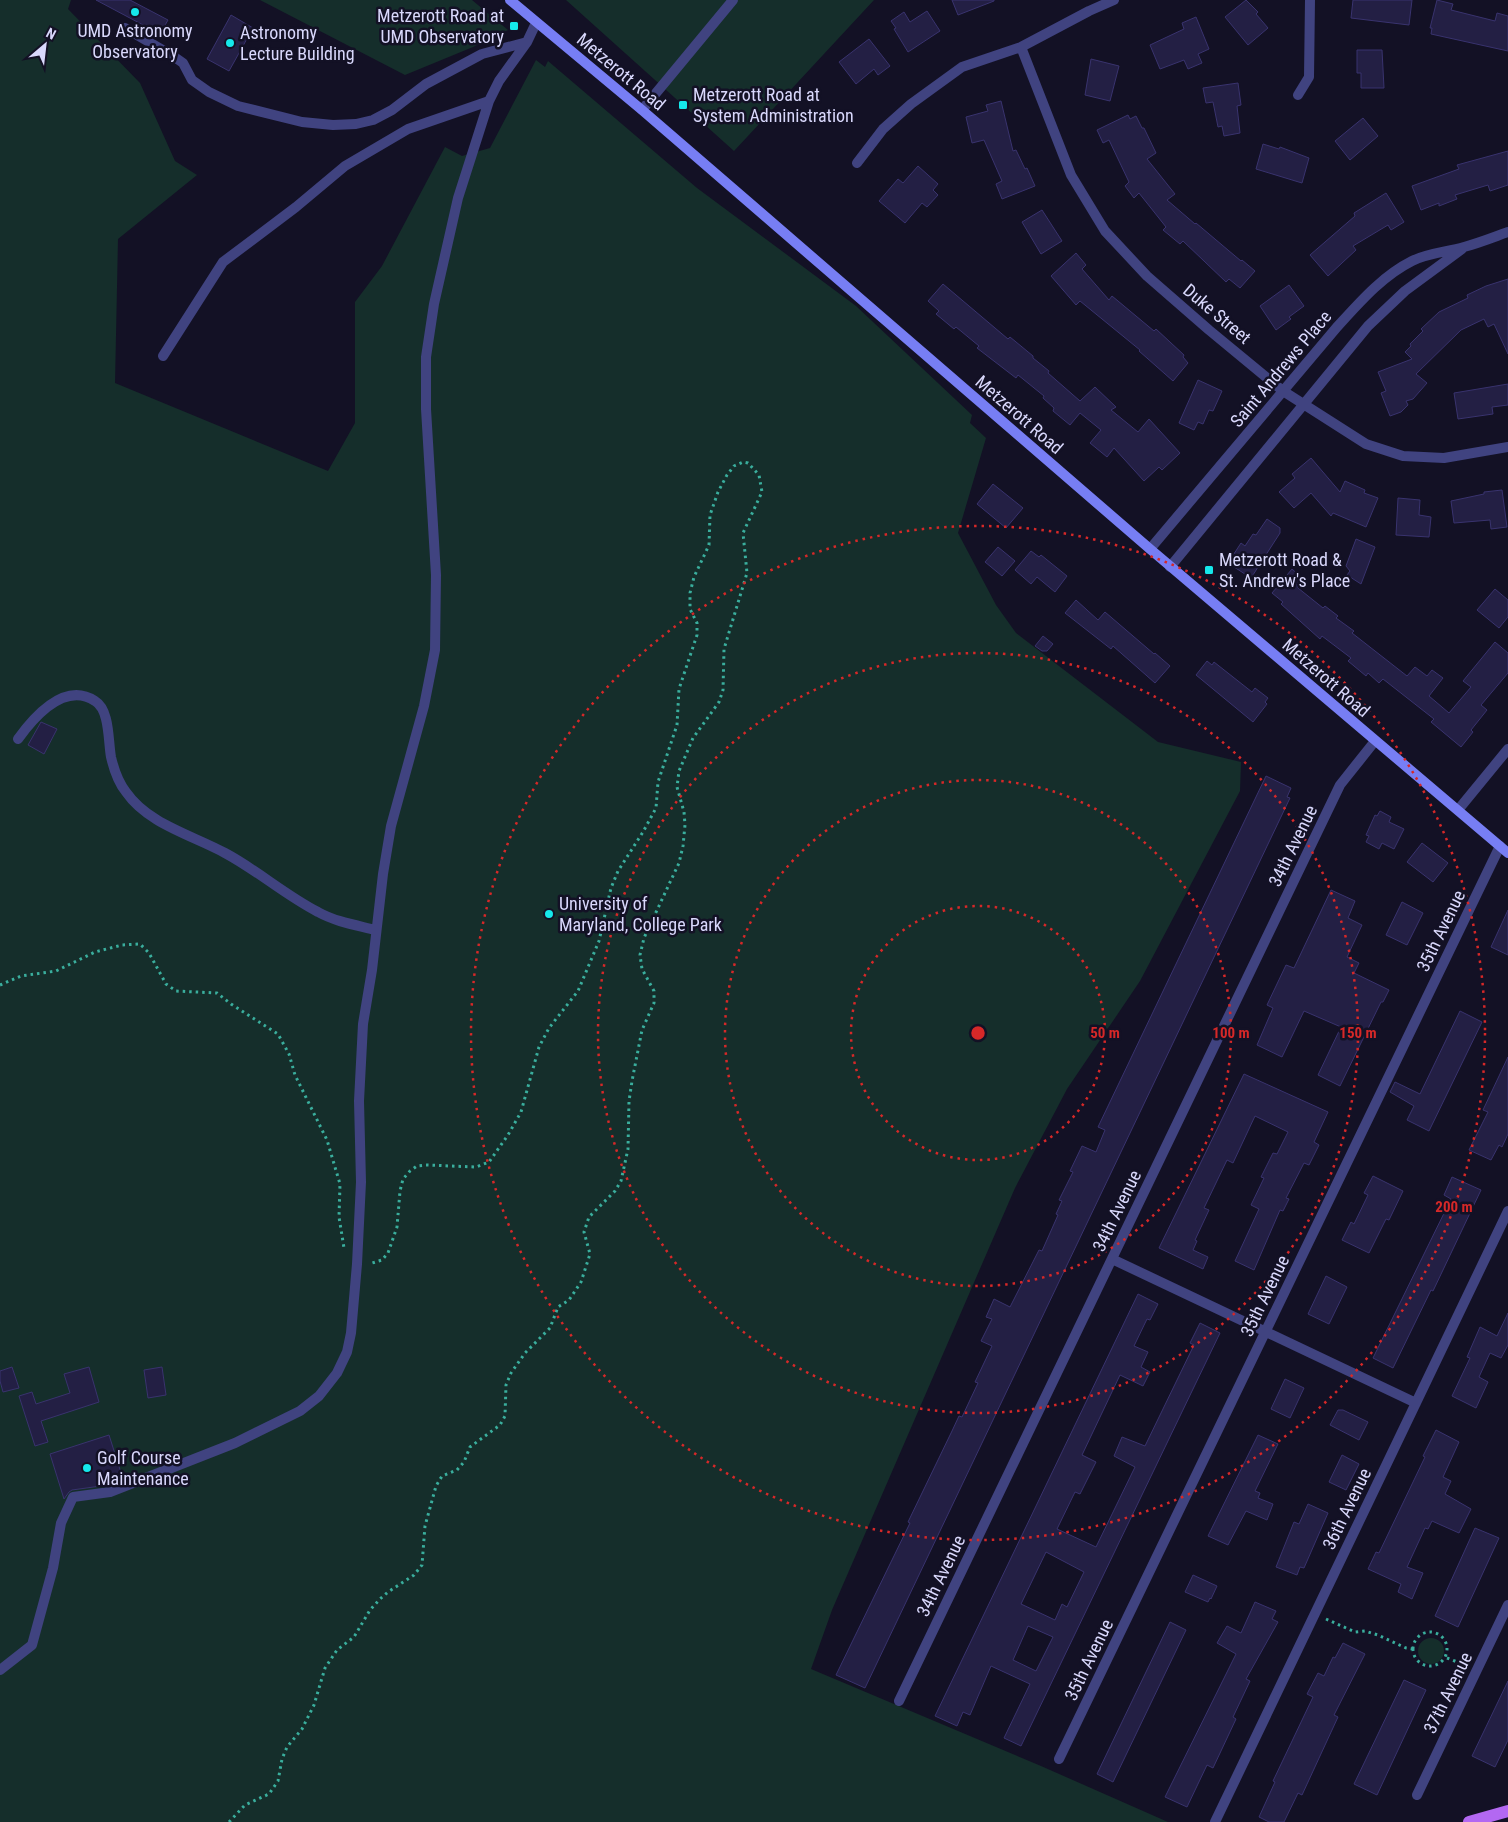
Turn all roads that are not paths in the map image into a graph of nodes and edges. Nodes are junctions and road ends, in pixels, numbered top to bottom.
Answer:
1 (510, 0) edge
2 (733, 0) edge
3 (1114, 0) edge
4 (1310, 0) edge
5 (536, 23) junction
6 (125, 28) dead end
7 (527, 42) junction
8 (1021, 47) junction
9 (1298, 96) dead end
10 (489, 101) junction
11 (642, 110) junction
12 (857, 164) dead end
13 (1508, 232) edge
14 (1465, 247) junction
15 (163, 356) dead end
16 (1283, 391) junction
17 (1303, 404) junction
18 (1508, 447) edge
19 (1150, 549) junction
20 (1170, 567) junction
21 (18, 739) dead end
22 (1375, 741) junction
23 (1508, 749) edge
24 (1458, 810) junction
25 (1504, 850) edge
26 (376, 930) junction
27 (1508, 1211) edge
28 (1112, 1259) junction
29 (1266, 1332) junction
30 (1416, 1403) junction
31 (1508, 1605) edge
32 (0, 1670) edge
33 (899, 1701) dead end
34 (1059, 1759) dead end
35 (1417, 1795) dead end
36 (1508, 1811) edge
37 (1215, 1822) edge
38 (1469, 1822) edge

1 - 5 street, Metzerott Road
2 - 11 street
3 - 8 street
4 - 9 street
5 - 7 street
5 - 11 street, Metzerott Road
6 - 7 street
7 - 10 street
8 - 12 street
8 - 16 street, Duke Street
10 - 15 street
10 - 26 street
11 - 19 street, Metzerott Road
13 - 14 street, Saint Andrews Place
14 - 16 street, Saint Andrews Place
14 - 17 street, Saint Andrews Place
16 - 17 street, Duke Street
16 - 19 street, Saint Andrews Place
17 - 18 street, Duke Street
17 - 20 street, Saint Andrews Place
19 - 20 street, Metzerott Road
20 - 22 street, Metzerott Road
21 - 26 street
22 - 24 street, Metzerott Road
22 - 28 street, 34th Avenue
23 - 24 street
24 - 25 street, Metzerott Road
25 - 29 street, 35th Avenue
26 - 32 street
27 - 30 street, 36th Avenue
28 - 29 street
28 - 33 street, 34th Avenue
29 - 30 street
29 - 34 street, 35th Avenue
30 - 37 street, 36th Avenue
31 - 35 street, 37th Avenue
36 - 38 main road

